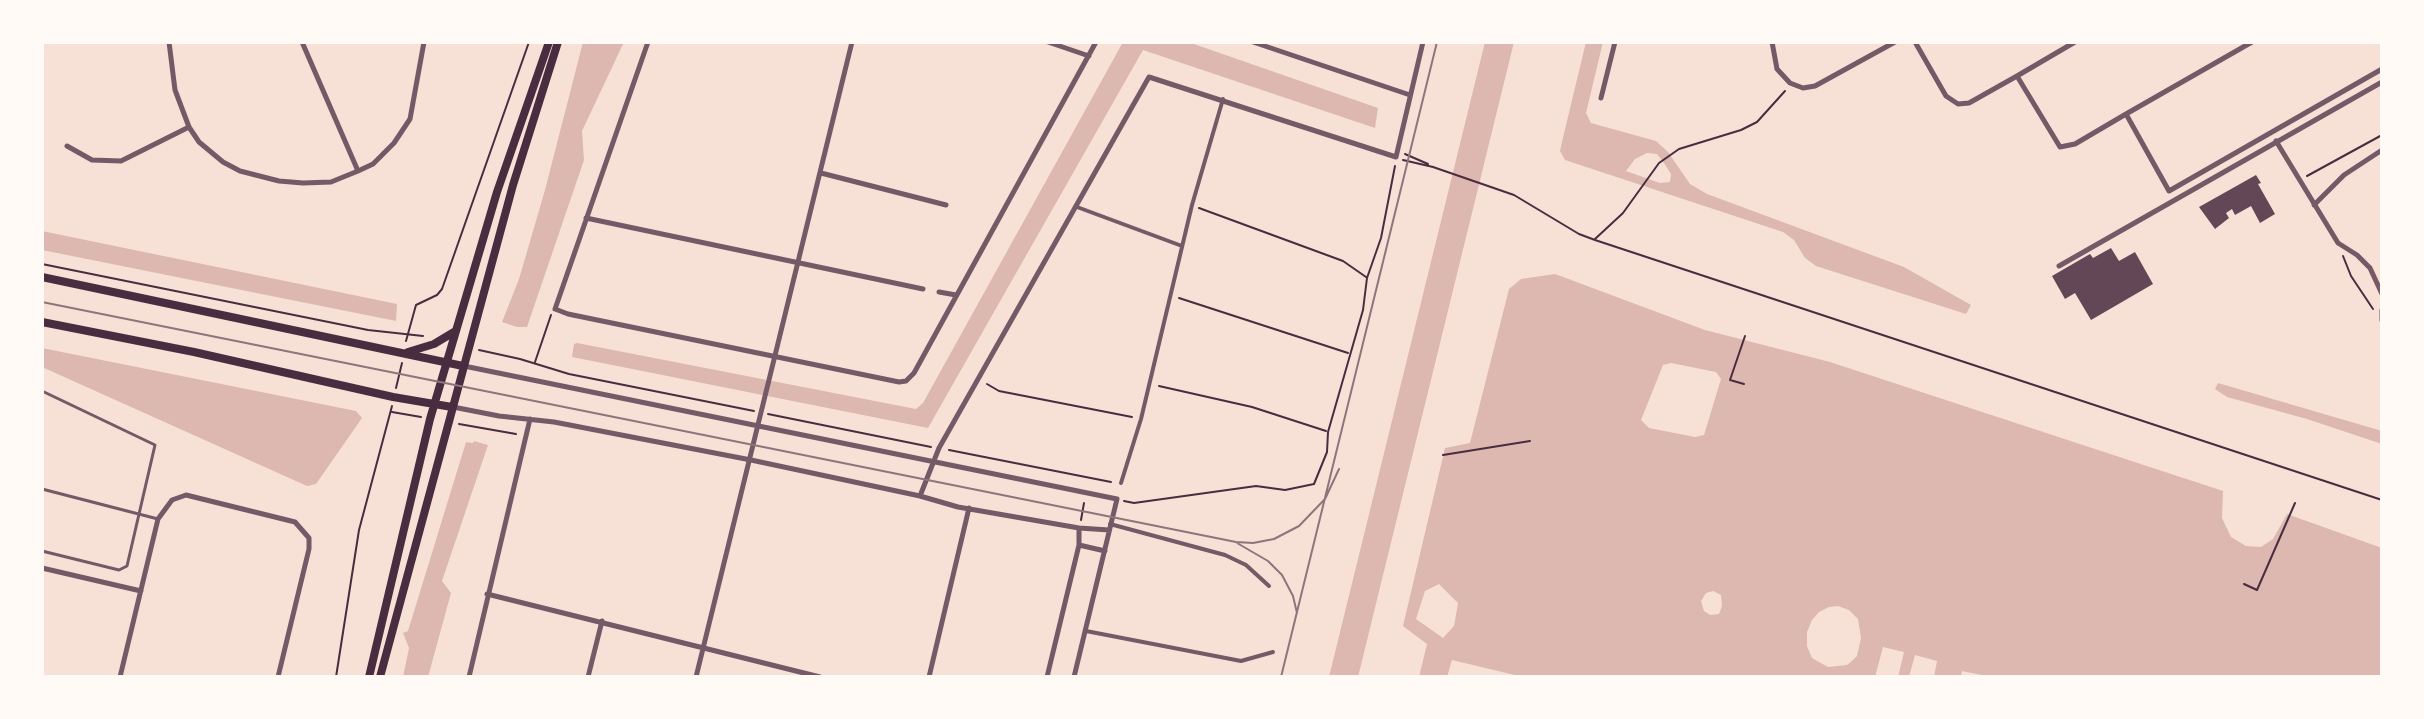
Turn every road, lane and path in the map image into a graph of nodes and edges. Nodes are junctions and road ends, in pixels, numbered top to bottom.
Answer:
1 (169, 42) edge
2 (302, 42) edge
3 (424, 42) edge
4 (529, 42) edge
5 (549, 42) edge
6 (558, 42) edge
7 (648, 42) edge
8 (852, 42) edge
9 (1048, 42) edge
10 (1096, 42) edge
11 (1253, 42) edge
12 (1423, 42) edge
13 (1615, 42) edge
14 (1772, 42) edge
15 (1895, 42) edge
16 (1915, 42) edge
17 (2075, 42) edge
18 (2252, 42) edge
19 (1089, 56) junction
20 (2382, 69) edge
21 (2017, 76) junction
22 (2382, 82) edge
23 (1790, 83) junction
24 (1410, 95) junction
25 (1601, 98) dead end
26 (1223, 99) junction
27 (2126, 114) junction
28 (189, 127) junction
29 (2382, 135) edge
30 (2276, 141) junction
31 (67, 146) dead end
32 (2382, 150) edge
33 (1396, 157) junction
34 (358, 171) junction
35 (821, 173) junction
36 (2299, 181) junction
37 (946, 205) dead end
38 (1192, 205) junction
39 (2314, 205) junction
40 (1077, 207) junction
41 (586, 218) junction
42 (1595, 240) junction
43 (2338, 243) junction
44 (1182, 246) junction
45 (798, 263) junction
46 (42, 264) edge
47 (2059, 266) dead end
48 (42, 277) edge
49 (1367, 278) junction
50 (923, 289) dead end
51 (939, 292) dead end
52 (2382, 294) edge
53 (956, 295) junction
54 (1170, 295) junction
55 (555, 309) junction
56 (2382, 310) edge
57 (2382, 320) edge
58 (42, 322) edge
59 (455, 330) junction
60 (407, 333) junction
61 (1745, 336) dead end
62 (404, 352) junction
63 (1349, 354) junction
64 (504, 355) dead end
65 (775, 357) junction
66 (446, 362) junction
67 (535, 363) junction
68 (463, 366) junction
69 (978, 380) junction
70 (1149, 383) junction
71 (1744, 384) dead end
72 (42, 391) edge
73 (393, 397) junction
74 (434, 404) junction
75 (452, 407) junction
76 (761, 413) junction
77 (530, 419) junction
78 (1141, 419) junction
79 (758, 424) junction
80 (490, 430) dead end
81 (1328, 432) junction
82 (525, 436) junction
83 (1530, 441) dead end
84 (939, 448) junction
85 (1443, 455) dead end
86 (751, 460) junction
87 (934, 461) junction
88 (1121, 483) joint
89 (42, 489) edge
90 (1087, 491) junction
91 (920, 496) junction
92 (2382, 500) edge
93 (1134, 503) dead end
94 (2295, 503) dead end
95 (969, 508) junction
96 (140, 515) junction
97 (158, 519) junction
98 (1110, 527) junction
99 (1079, 528) junction
100 (1079, 545) junction
101 (42, 551) edge
102 (1105, 551) junction
103 (42, 568) edge
104 (2244, 584) dead end
105 (1269, 586) dead end
106 (141, 591) junction
107 (487, 594) junction
108 (602, 621) junction
109 (1086, 631) junction
110 (703, 647) junction
111 (1273, 652) dead end
112 (120, 677) edge
113 (278, 677) edge
114 (336, 677) edge
115 (369, 677) edge
116 (380, 677) edge
117 (469, 677) edge
118 (588, 677) edge
119 (696, 677) edge
120 (818, 677) edge
121 (929, 677) edge
122 (1047, 677) edge
123 (1074, 677) edge

1 - 28 street
2 - 34 street
3 - 34 street
4 - 60 path
5 - 59 main road
6 - 68 main road
7 - 41 street
8 - 35 street
9 - 19 street
10 - 19 street
11 - 24 street
12 - 24 street
13 - 25 street
14 - 23 street
15 - 23 street
16 - 21 street
17 - 21 street
18 - 27 street
19 - 53 street
20 - 27 street
21 - 27 street
22 - 30 street
23 - 42 path
24 - 33 street
26 - 33 street
26 - 38 street
26 - 40 street
28 - 31 street
28 - 34 street
29 - 36 path
30 - 36 street
30 - 47 street
32 - 39 street
33 - 42 path
33 - 49 path
35 - 37 street
35 - 45 street
36 - 39 street
38 - 44 street
38 - 49 path
39 - 43 street
40 - 44 street
40 - 69 street
41 - 45 street
41 - 55 street
42 - 92 path
43 - 52 street
43 - 57 path
44 - 54 street
45 - 50 street
45 - 65 street
46 - 60 path
48 - 62 main road
49 - 63 path
51 - 53 street
53 - 65 street
54 - 63 path
54 - 70 street
55 - 65 street
55 - 67 path
56 - 57 street
58 - 73 main road
59 - 62 main road
59 - 66 main road
60 - 62 path
61 - 71 path
62 - 66 main road
62 - 73 path
63 - 81 path
64 - 67 path
65 - 76 street
66 - 68 main road
66 - 74 main road
67 - 76 path
68 - 75 main road
68 - 79 street
69 - 78 path
69 - 84 street
70 - 78 street
70 - 81 path
72 - 96 lane
73 - 74 main road
73 - 114 path
74 - 75 main road
74 - 115 main road
75 - 77 street
75 - 116 main road
76 - 79 street
76 - 84 path
77 - 82 street
77 - 86 street
78 - 88 street
79 - 86 street
79 - 87 street
80 - 82 path
81 - 93 path
82 - 107 street
83 - 85 path
84 - 87 street
84 - 88 path
86 - 91 street
86 - 110 street
87 - 90 street
87 - 91 street
89 - 96 lane
90 - 98 street
90 - 99 path
91 - 95 street
94 - 104 path
95 - 99 street
95 - 121 street
96 - 97 lane
96 - 101 lane
97 - 106 street
97 - 113 street
98 - 99 street
98 - 102 street
98 - 105 street
99 - 100 street
100 - 102 street
100 - 122 street
102 - 109 street
103 - 106 street
106 - 112 street
107 - 108 street
107 - 117 street
108 - 110 street
108 - 118 street
109 - 111 street
109 - 123 street
110 - 119 street
110 - 120 street

